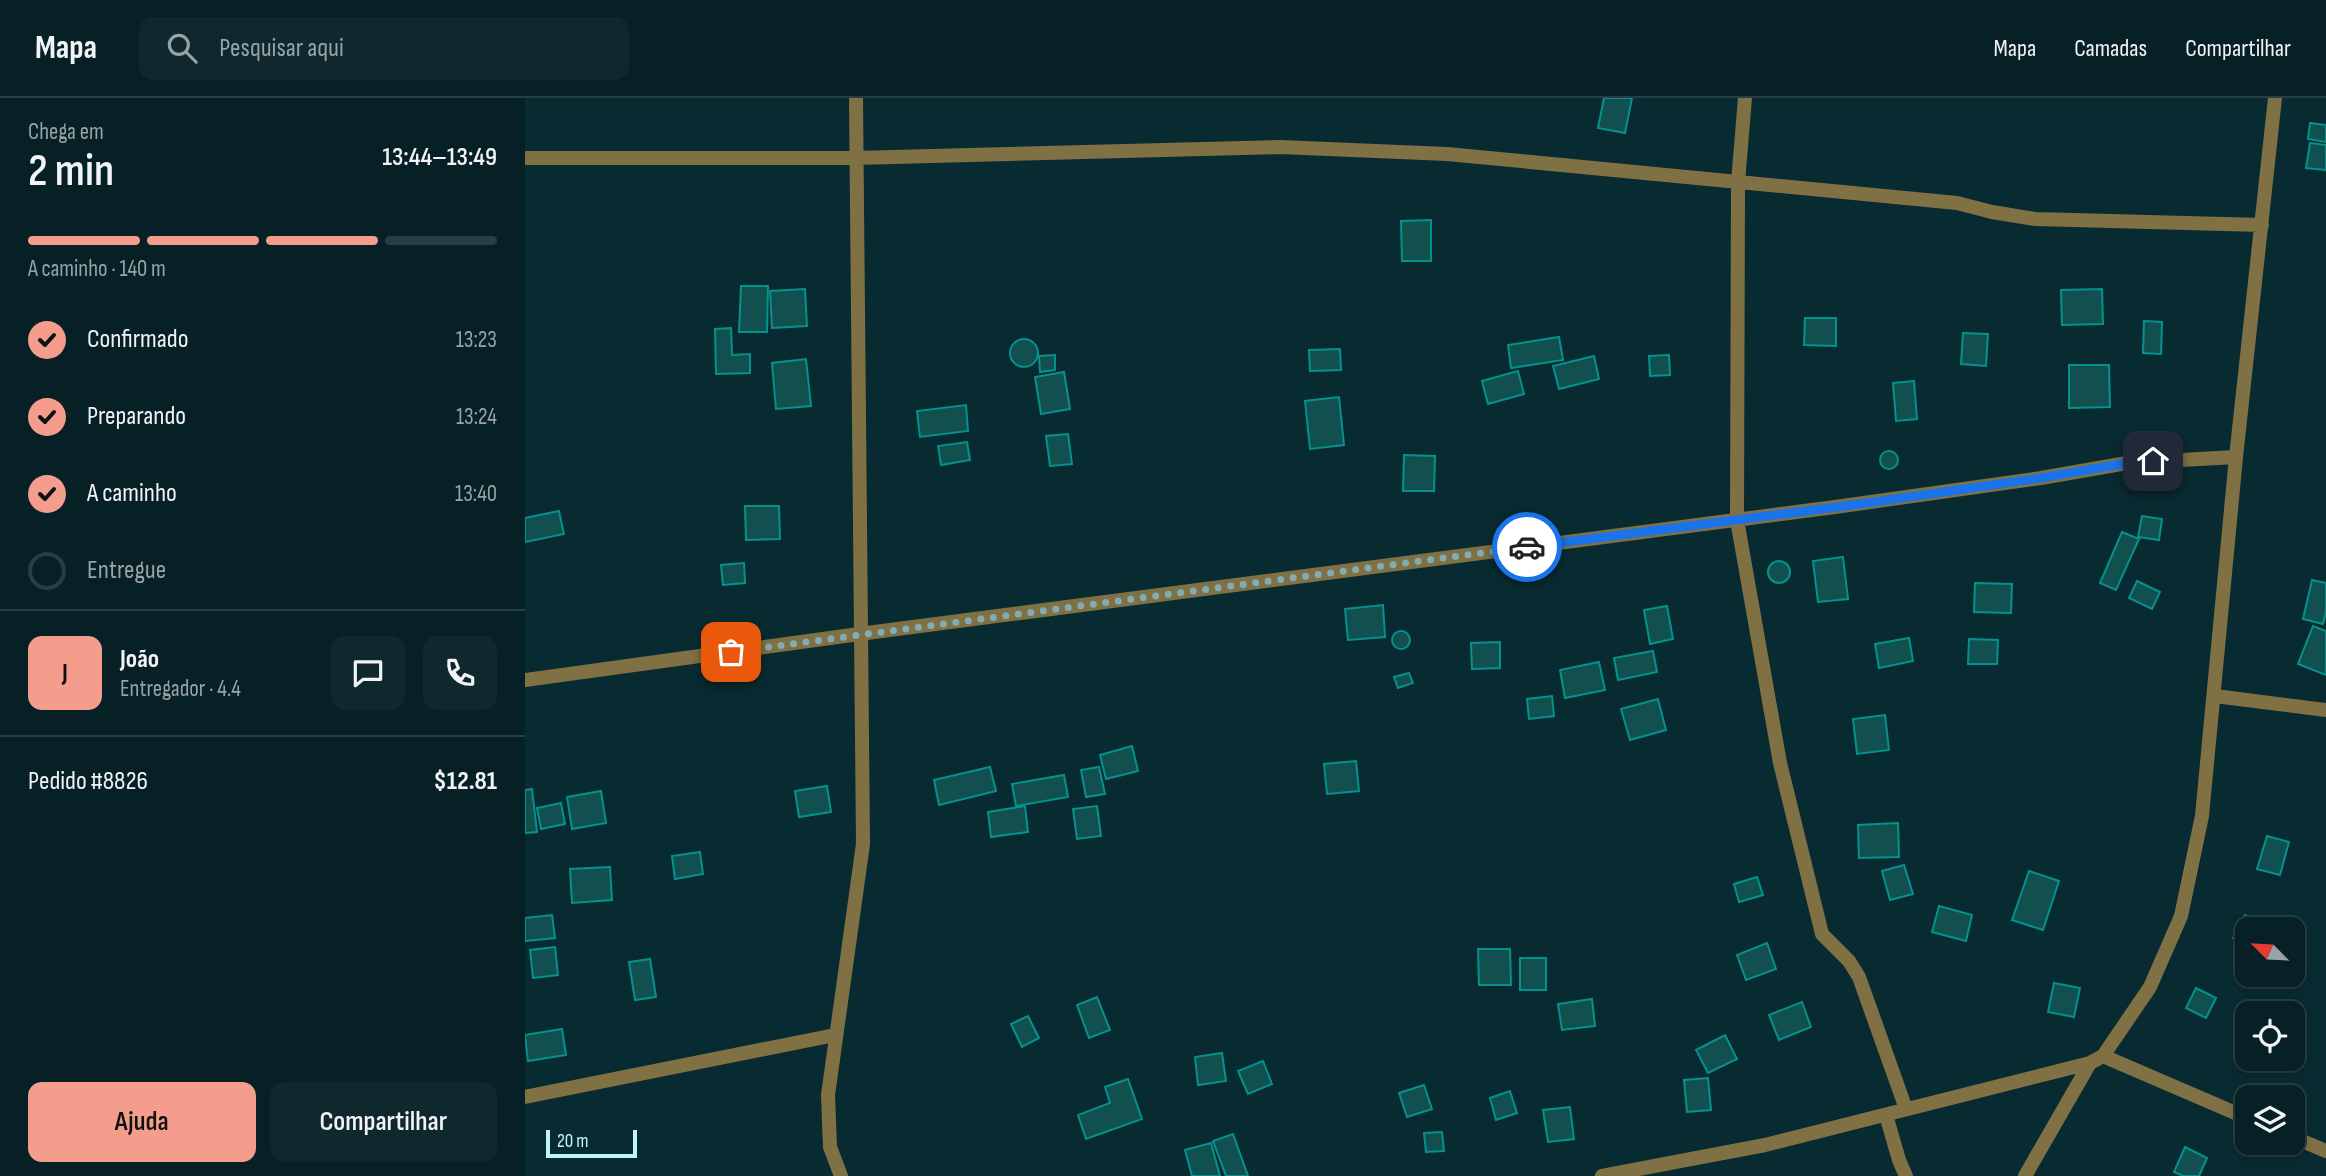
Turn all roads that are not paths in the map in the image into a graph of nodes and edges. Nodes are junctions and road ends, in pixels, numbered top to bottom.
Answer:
1 (856, 98) edge
2 (1745, 98) edge
3 (2275, 98) edge
4 (525, 158) edge
5 (855, 158) junction
6 (1738, 182) junction
7 (2262, 225) junction
8 (2236, 457) junction
9 (1737, 520) junction
10 (859, 634) junction
11 (525, 680) edge
12 (2215, 696) junction
13 (2326, 710) edge
14 (835, 1035) junction
15 (2096, 1059) junction
16 (525, 1097) edge
17 (1906, 1109) junction
18 (2235, 1113) edge
19 (1886, 1115) junction
20 (2305, 1142) edge
21 (2326, 1151) edge
22 (841, 1176) edge
23 (1602, 1176) edge
24 (1906, 1176) edge
25 (2025, 1176) edge

1 - 5 street
2 - 6 street
3 - 7 street
4 - 5 street
5 - 6 street
5 - 10 street
6 - 7 street
6 - 9 street
7 - 8 street
8 - 9 street
8 - 12 street
9 - 10 street
9 - 17 street
10 - 11 street
10 - 14 street
12 - 13 street
12 - 15 street
14 - 16 street
14 - 22 street
15 - 17 street
15 - 18 street
15 - 25 street
17 - 19 street
19 - 23 street
19 - 24 street
20 - 21 street

